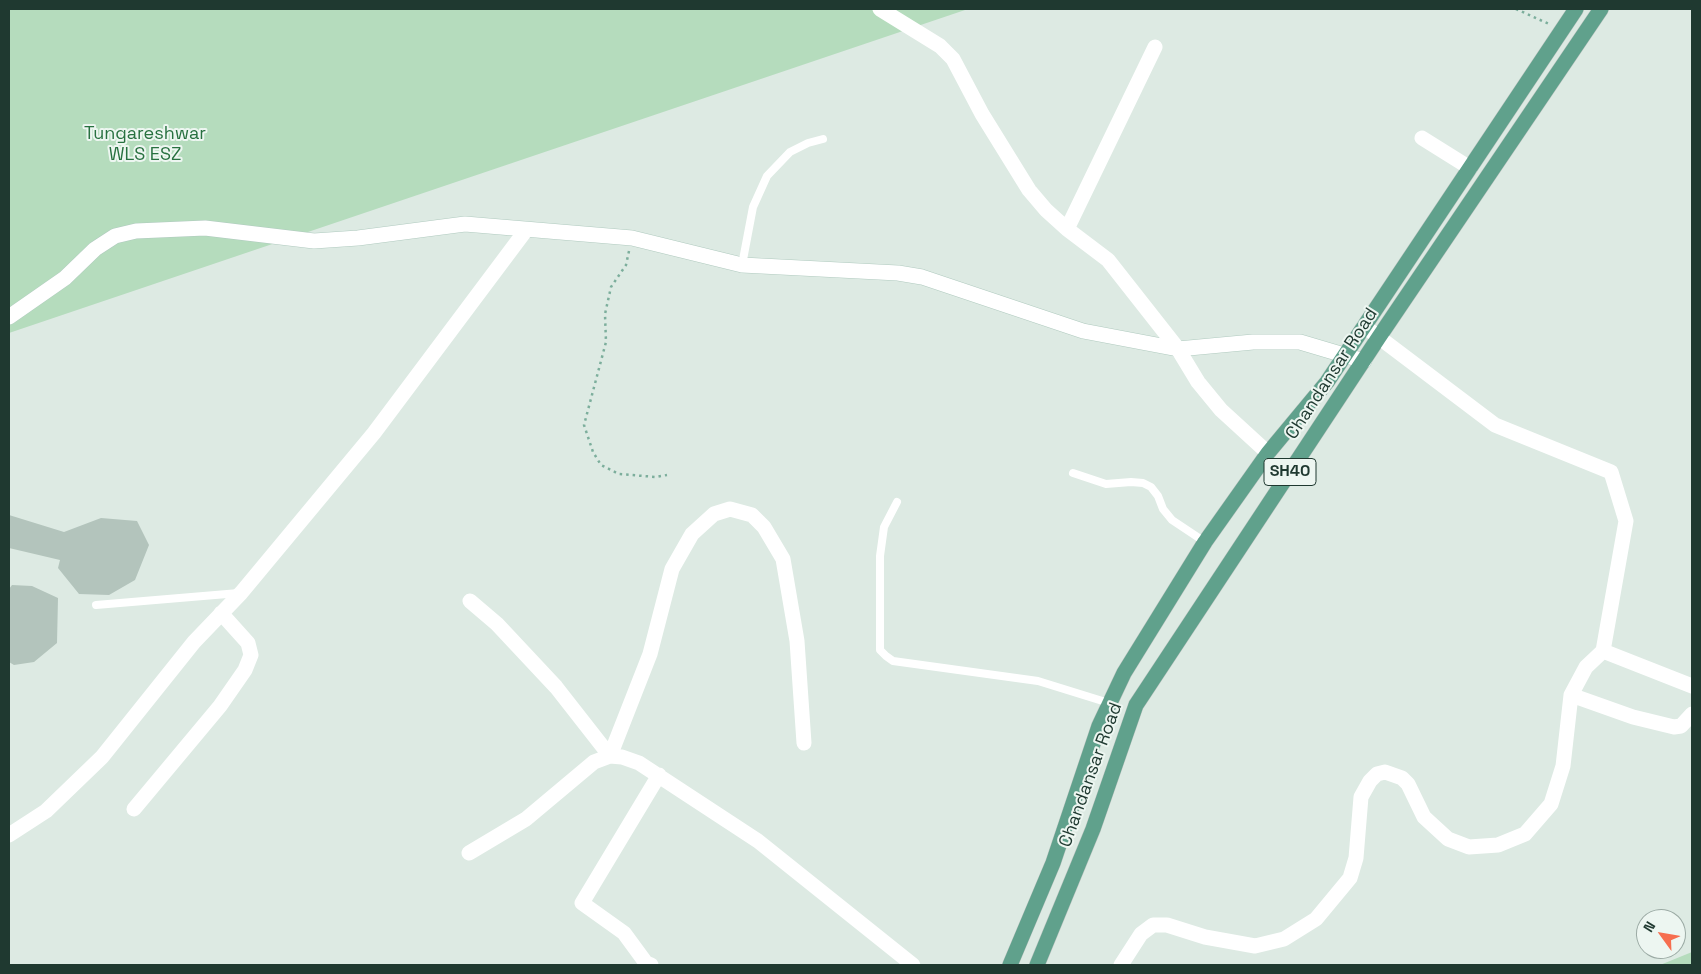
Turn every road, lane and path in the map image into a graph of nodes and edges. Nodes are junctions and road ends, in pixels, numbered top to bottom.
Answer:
1 (880, 9) edge
2 (1516, 9) edge
3 (1576, 9) edge
4 (1601, 9) edge
5 (1561, 30) junction
6 (1155, 47) dead end
7 (1422, 138) dead end
8 (823, 139) dead end
9 (1470, 168) junction
10 (1067, 229) junction
11 (526, 230) junction
12 (632, 238) junction
13 (742, 264) junction
14 (9, 316) edge
15 (1364, 326) junction
16 (1379, 337) junction
17 (1178, 350) junction
18 (1346, 354) junction
19 (1364, 361) junction
20 (1268, 453) junction
21 (1073, 473) dead end
22 (667, 475) dead end
23 (897, 502) dead end
24 (1205, 542) junction
25 (241, 593) junction
26 (470, 601) dead end
27 (96, 605) dead end
28 (221, 613) junction
29 (1603, 651) junction
30 (1692, 686) edge
31 (1571, 695) junction
32 (1109, 703) junction
33 (1692, 714) edge
34 (804, 743) dead end
35 (610, 756) junction
36 (658, 775) junction
37 (134, 809) dead end
38 (9, 835) edge
39 (469, 853) dead end
40 (651, 965) edge
41 (914, 965) edge
42 (1010, 965) edge
43 (1037, 965) edge
44 (1121, 965) edge

1 - 10 street
2 - 5 path
3 - 5 main road
4 - 16 main road, Chandansar Road / SH40
5 - 9 main road
6 - 10 street
7 - 9 street
8 - 13 lane
9 - 15 main road
10 - 17 street
11 - 12 street
11 - 14 street
11 - 25 street
12 - 13 street
12 - 22 path
13 - 17 street
15 - 16 street
15 - 18 main road
16 - 19 main road, Chandansar Road / SH40
16 - 29 street
17 - 18 street
17 - 20 street
18 - 19 street
18 - 20 main road
19 - 43 main road, Chandansar Road / SH40
20 - 24 main road
21 - 24 lane
23 - 32 lane
24 - 32 main road
25 - 27 lane
25 - 28 street
26 - 35 street
28 - 37 street
28 - 38 street
29 - 30 street
29 - 31 street
31 - 33 street
31 - 44 street
32 - 42 main road
34 - 35 street
35 - 36 street
35 - 39 street
36 - 40 street
36 - 41 street

